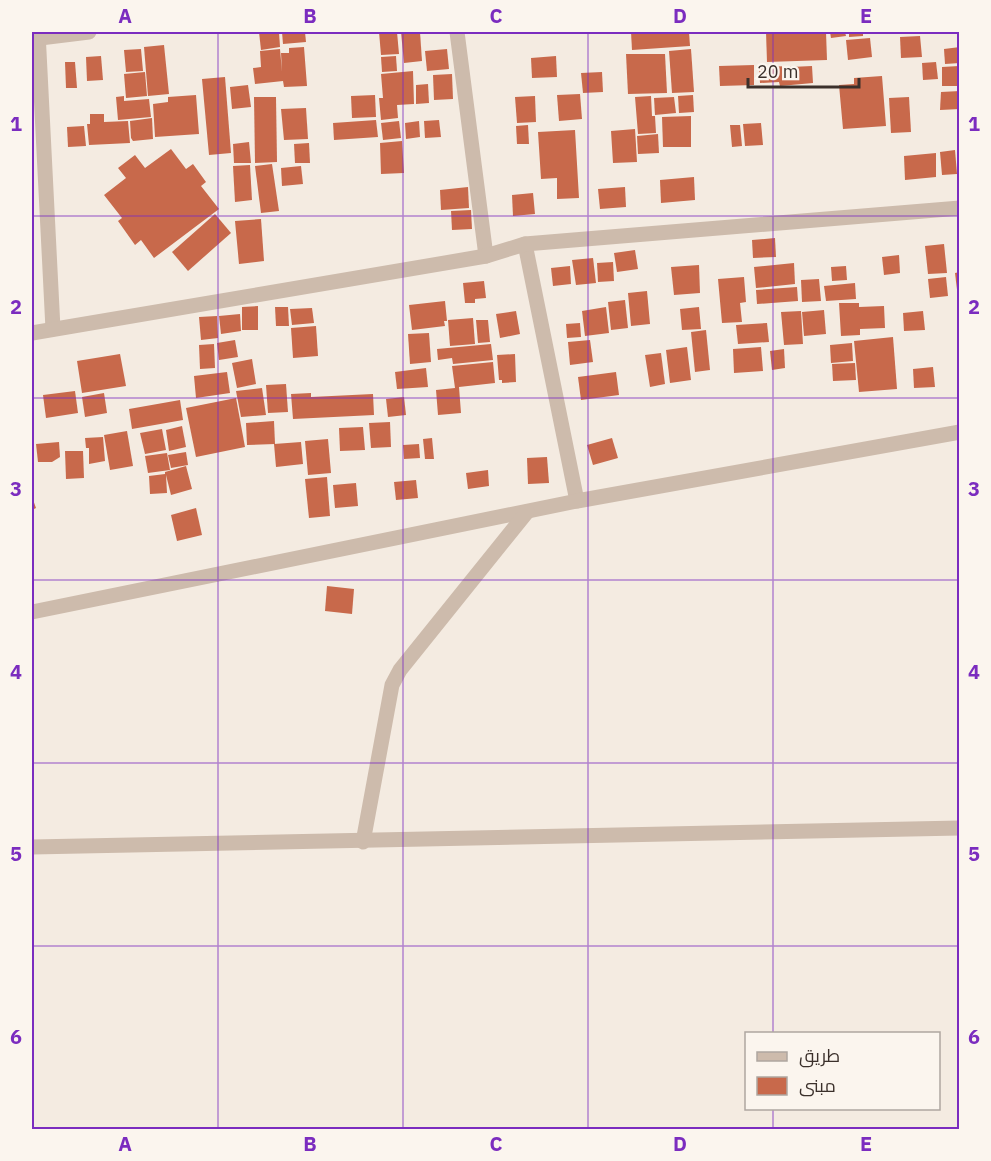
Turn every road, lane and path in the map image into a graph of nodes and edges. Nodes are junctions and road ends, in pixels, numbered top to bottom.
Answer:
1 (89, 32) edge
2 (457, 32) edge
3 (36, 36) edge
4 (960, 208) edge
5 (525, 244) junction
6 (486, 256) junction
7 (53, 329) junction
8 (32, 333) edge
9 (960, 432) edge
10 (577, 501) junction
11 (527, 512) junction
12 (32, 612) edge
13 (960, 828) edge
14 (363, 842) junction
15 (32, 847) edge

1 - 3 street
2 - 6 street
3 - 7 street
4 - 5 street
5 - 6 street
5 - 10 street
6 - 7 street
7 - 8 street
9 - 10 street
10 - 11 street
11 - 12 street
11 - 14 street
13 - 14 street
14 - 15 street

